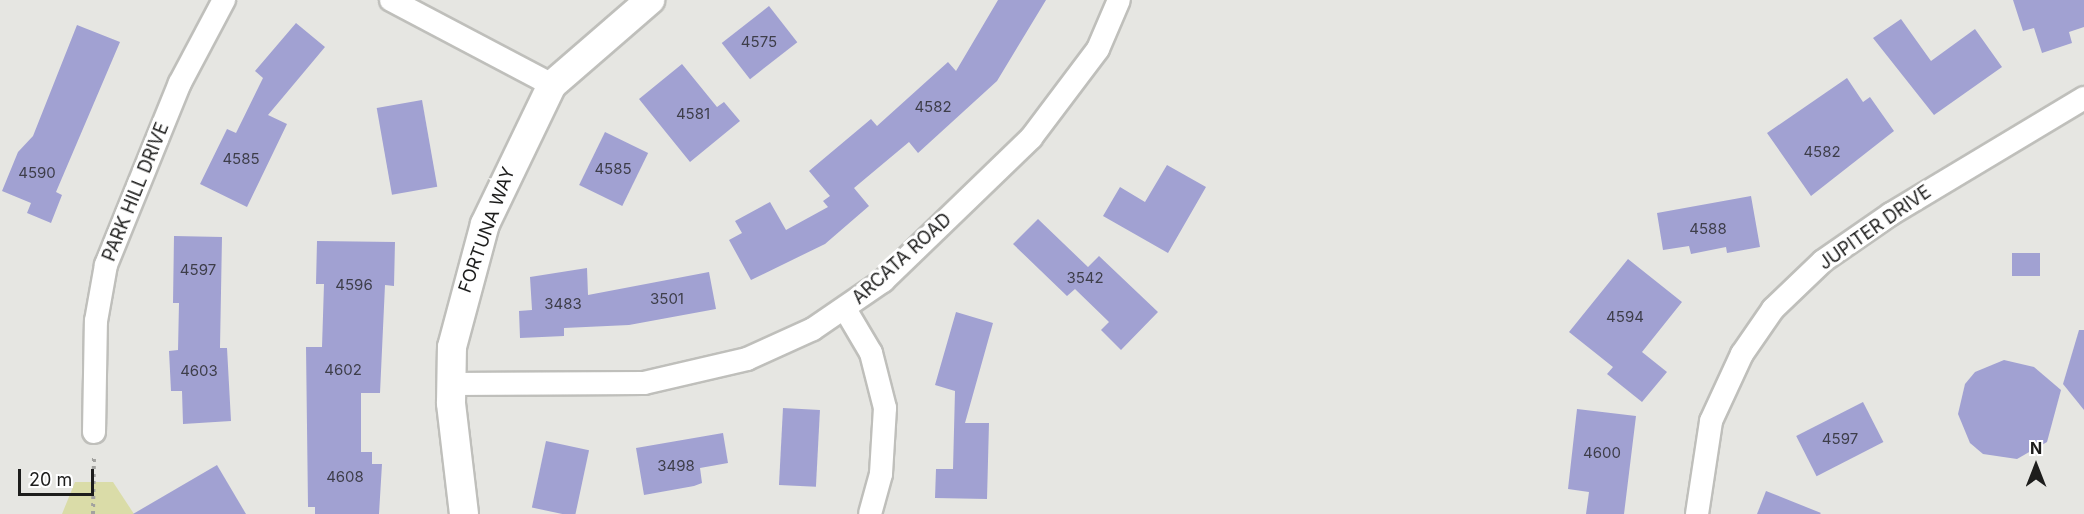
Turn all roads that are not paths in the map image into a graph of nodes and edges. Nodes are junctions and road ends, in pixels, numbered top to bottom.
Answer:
1 (224, 0) edge
2 (391, 0) edge
3 (650, 0) edge
4 (1119, 0) edge
5 (552, 85) junction
6 (2084, 98) edge
7 (845, 309) junction
8 (450, 384) junction
9 (94, 432) road end
10 (464, 514) edge
11 (870, 514) edge
12 (1696, 514) edge

1 - 9 street, PARK HILL DRIVE
2 - 5 street
3 - 5 street, FORTUNA WAY
4 - 7 street, ARCATA ROAD
5 - 8 street, FORTUNA WAY
6 - 12 street, JUPITER DRIVE
7 - 8 street, ARCATA ROAD
7 - 11 street
8 - 10 street, FORTUNA WAY

